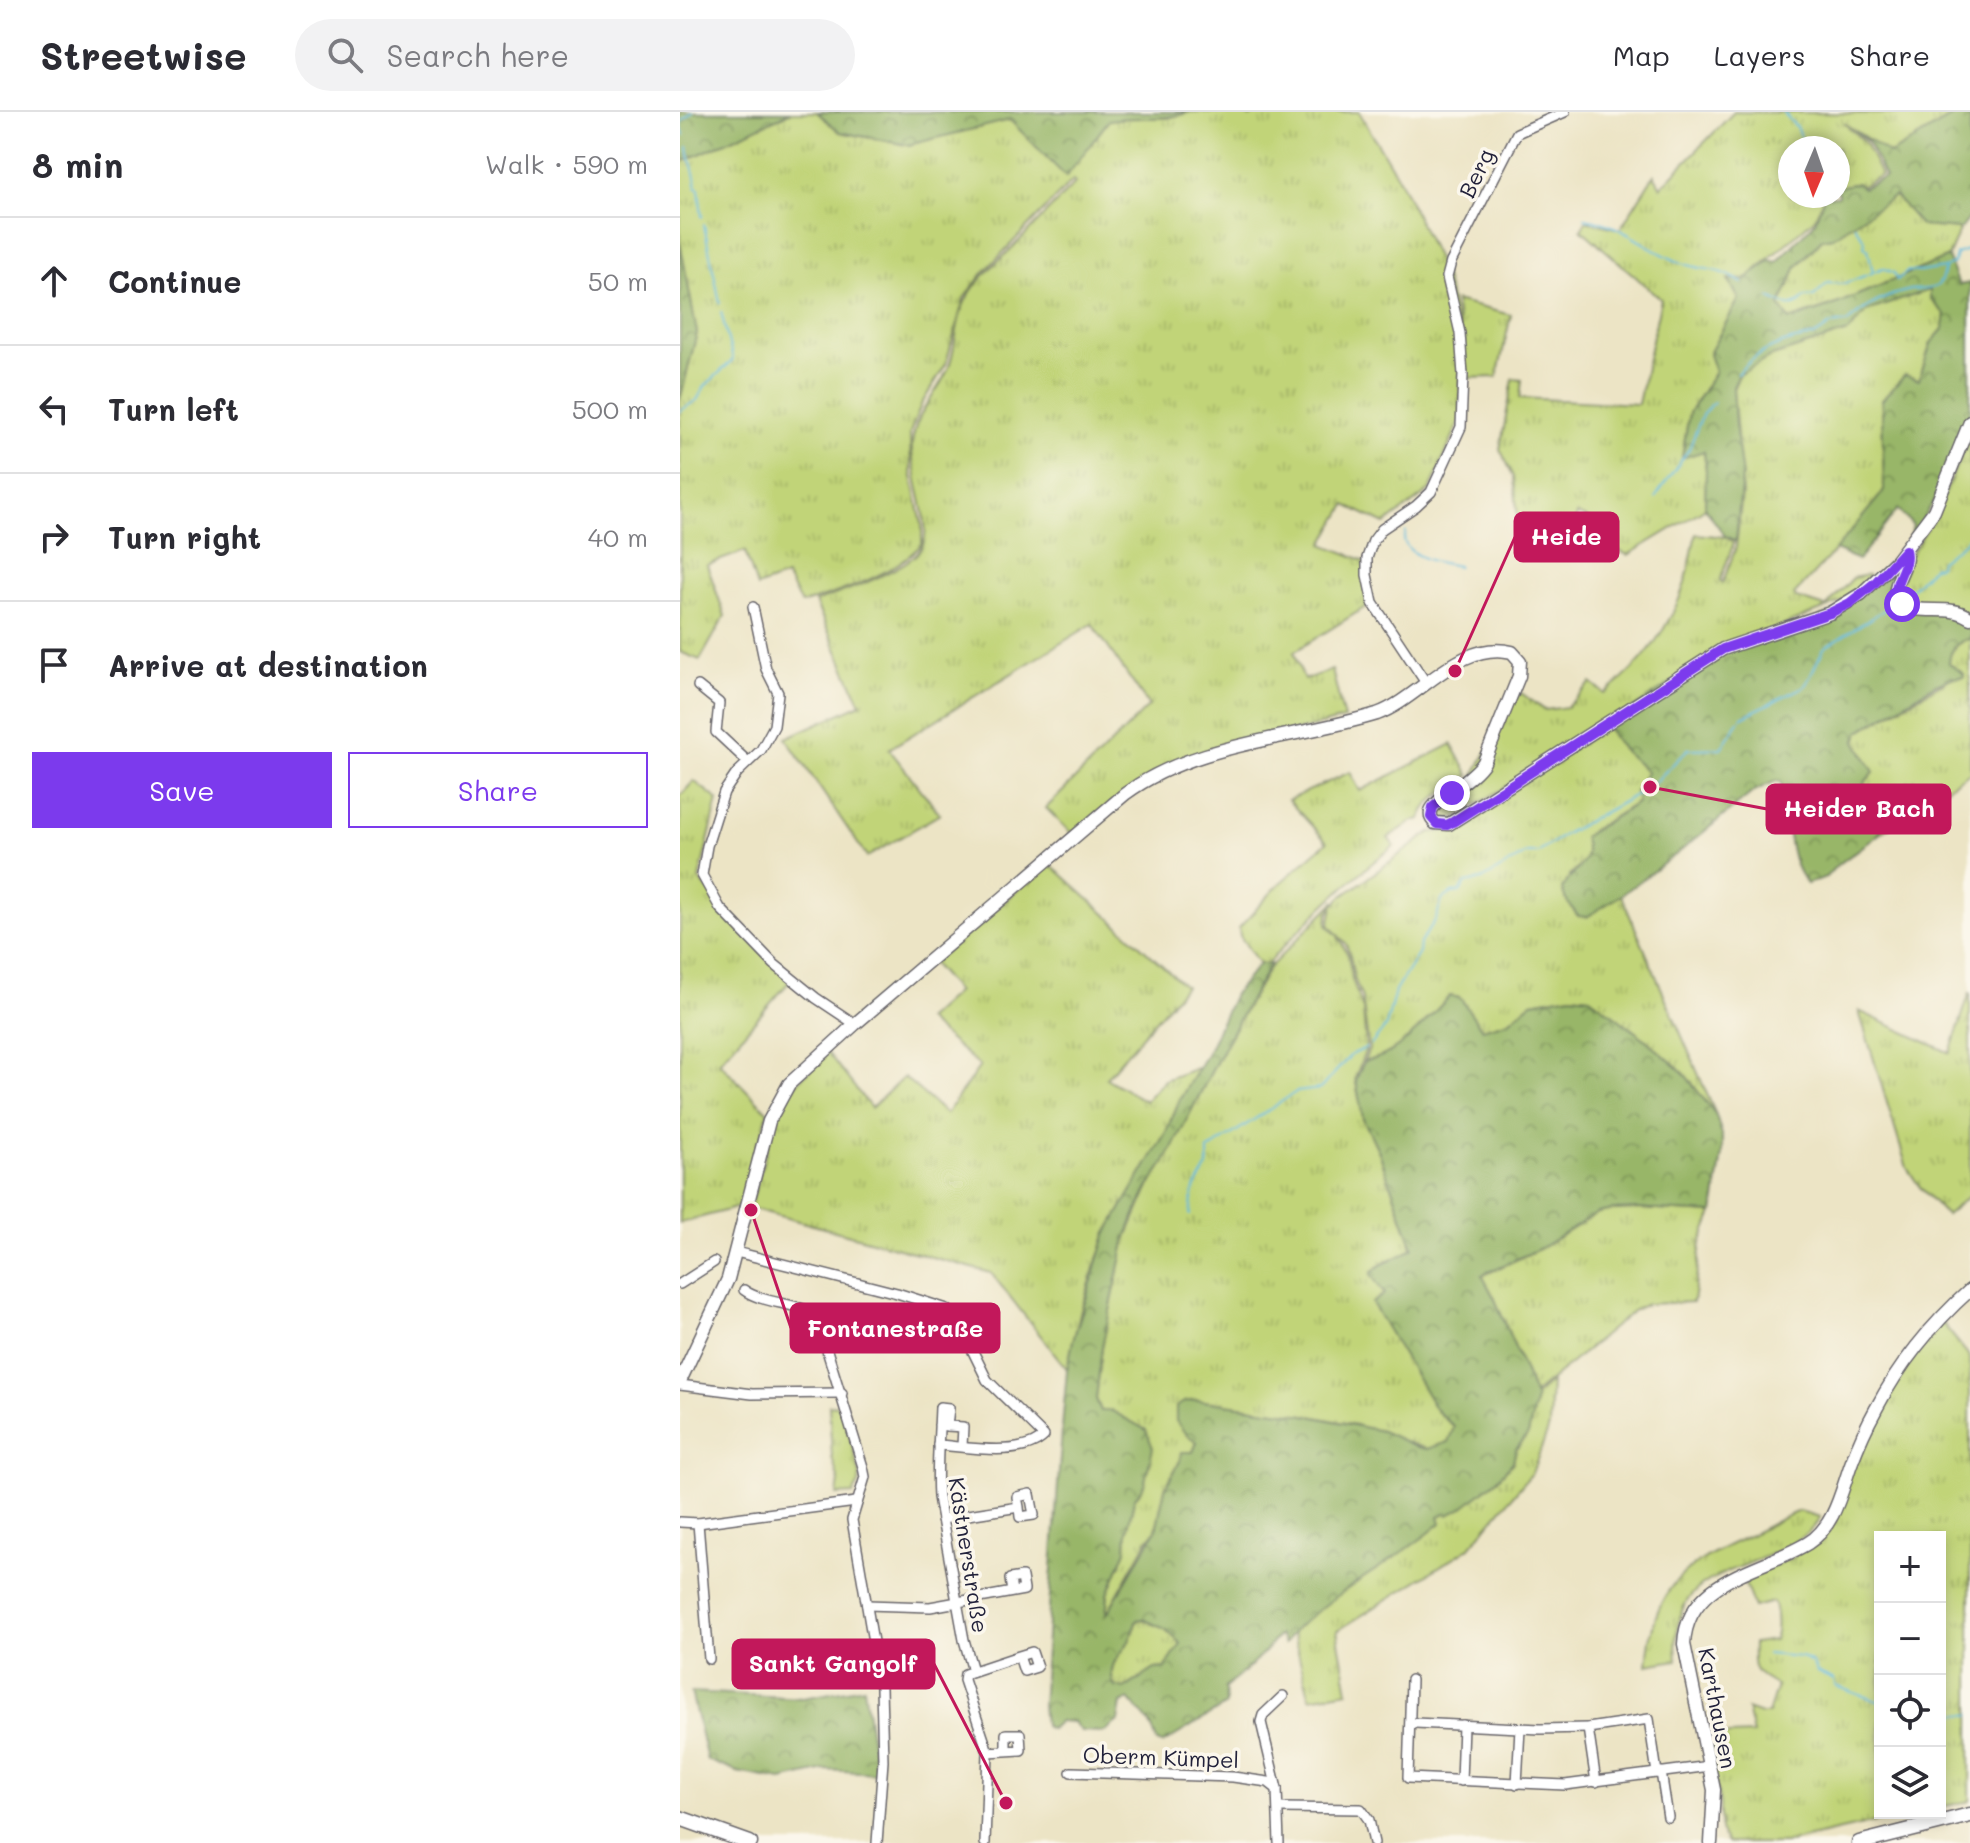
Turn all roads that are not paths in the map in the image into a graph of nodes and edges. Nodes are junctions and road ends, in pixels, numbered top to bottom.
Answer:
1 (1565, 112) edge
2 (1970, 422) edge
3 (1905, 550) junction
4 (753, 607) dead end
5 (1970, 618) edge
6 (1426, 683) junction
7 (698, 686) dead end
8 (748, 762) junction
9 (855, 1024) junction
10 (736, 1252) junction
11 (714, 1262) dead end
12 (680, 1284) edge
13 (744, 1290) dead end
14 (1970, 1290) edge
15 (680, 1383) edge
16 (842, 1393) junction
17 (938, 1445) junction
18 (962, 1446) junction
19 (856, 1502) junction
20 (1019, 1507) dead end
21 (942, 1519) junction
22 (680, 1522) edge
23 (698, 1523) junction
24 (1012, 1592) dead end
25 (956, 1602) junction
26 (867, 1605) junction
27 (1019, 1656) dead end
28 (709, 1659) dead end
29 (973, 1671) junction
30 (1411, 1680) dead end
31 (1283, 1696) dead end
32 (1415, 1723) dead end
33 (1463, 1725) junction
34 (1520, 1728) junction
35 (1588, 1728) junction
36 (1006, 1751) dead end
37 (988, 1752) junction
38 (1710, 1766) junction
39 (1071, 1772) dead end
40 (1659, 1773) junction
41 (1461, 1781) junction
42 (1596, 1782) junction
43 (1517, 1784) junction
44 (1277, 1789) junction
45 (1279, 1808) junction
46 (1970, 1815) edge
47 (1668, 1817) dead end
48 (680, 1818) edge
49 (1711, 1840) edge
50 (750, 1843) edge
51 (877, 1843) edge
52 (985, 1843) edge
53 (1279, 1843) edge
54 (1374, 1843) edge
55 (1859, 1843) edge

1 - 6 street, Berg
2 - 3 main road
3 - 5 main road
3 - 6 main road
4 - 8 street
6 - 9 main road
7 - 8 street
8 - 9 street
9 - 10 main road
10 - 15 main road
10 - 18 street, Kästnerstraße
11 - 12 street
13 - 16 street
14 - 38 main road, Karthausen
15 - 16 street
16 - 19 street
17 - 18 street, Kästnerstraße
17 - 18 street, Kästnerstraße
17 - 21 street, Kästnerstraße
19 - 23 street
19 - 26 street
20 - 21 street
21 - 25 street, Kästnerstraße
22 - 23 street
23 - 28 street
24 - 25 street
25 - 26 street
25 - 29 street, Kästnerstraße
26 - 51 street
27 - 29 street
29 - 37 street, Kästnerstraße
30 - 41 street
31 - 44 street
32 - 33 street
33 - 34 street
33 - 41 street
34 - 35 street
34 - 43 street
35 - 40 street
35 - 42 street
36 - 37 street
37 - 52 street
38 - 40 street
38 - 49 main road, Karthausen
39 - 44 street, Oberm Kümpel
40 - 42 street
40 - 47 street
41 - 43 street
42 - 43 street
44 - 45 street
45 - 53 street
45 - 54 street
46 - 55 main road
48 - 50 main road

